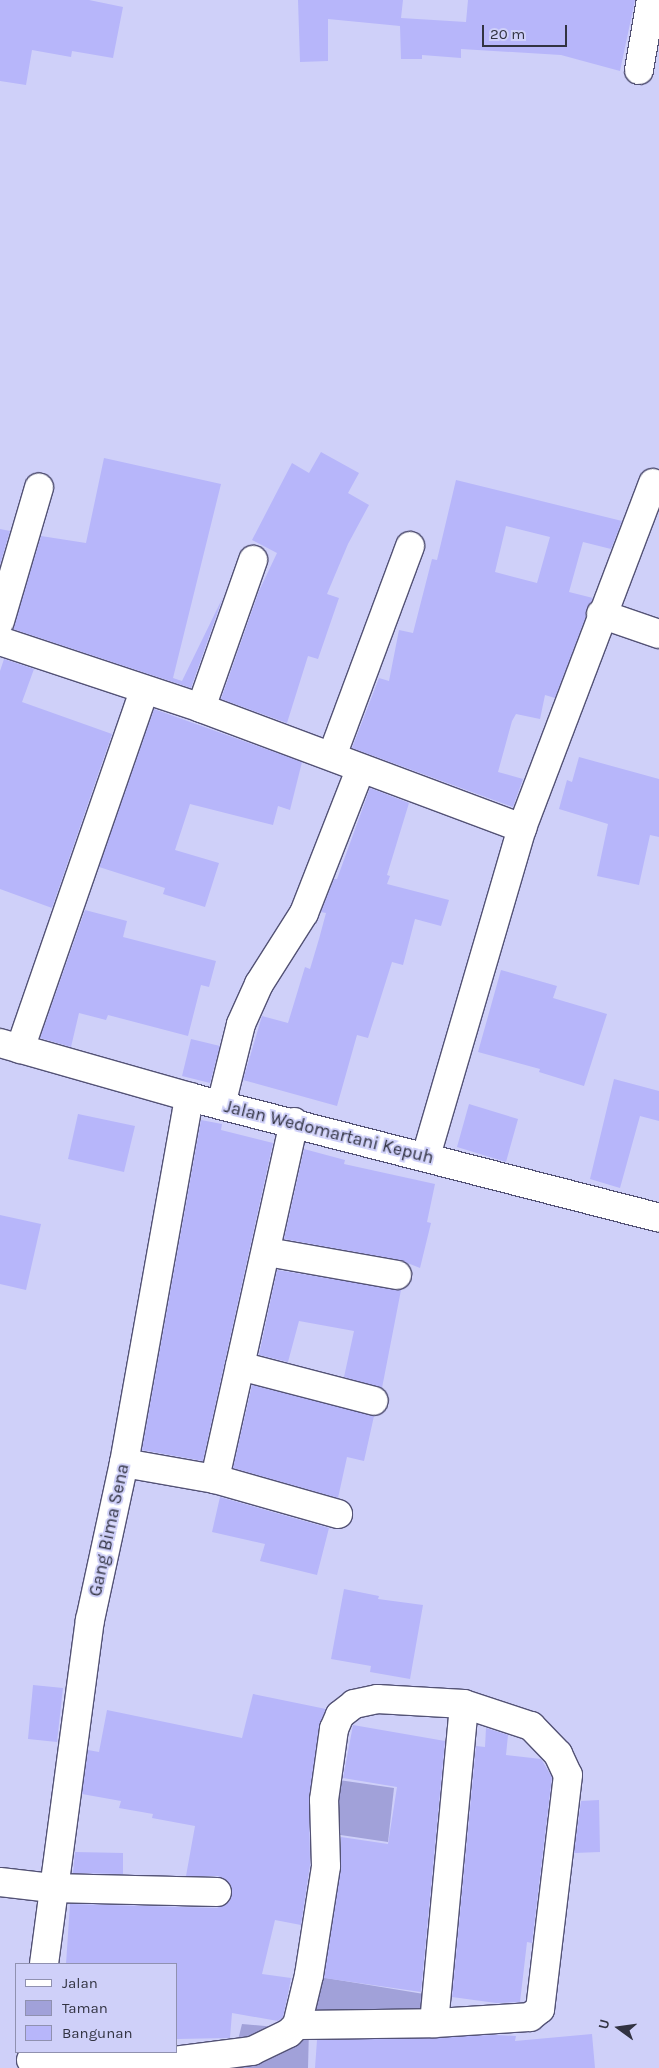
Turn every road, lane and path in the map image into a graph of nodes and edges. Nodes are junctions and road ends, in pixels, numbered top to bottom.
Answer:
1 (651, 0) edge
2 (639, 70) dead end
3 (653, 484) dead end
4 (39, 488) dead end
5 (410, 546) dead end
6 (253, 560) dead end
7 (601, 614) junction
8 (0, 621) edge
9 (659, 634) edge
10 (0, 641) edge
11 (144, 690) junction
12 (201, 708) junction
13 (332, 756) junction
14 (360, 770) junction
15 (522, 828) junction
16 (10, 1046) edge
17 (188, 1097) junction
18 (221, 1105) junction
19 (294, 1122) junction
20 (426, 1156) junction
21 (659, 1218) edge
22 (267, 1252) junction
23 (397, 1275) dead end
24 (240, 1366) junction
25 (374, 1401) dead end
26 (124, 1463) junction
27 (215, 1479) junction
28 (338, 1514) dead end
29 (464, 1704) junction
30 (0, 1882) edge
31 (52, 1888) junction
32 (216, 1892) dead end
33 (44, 1963) edge
34 (434, 2023) junction
35 (297, 2025) junction
36 (30, 2060) edge

1 - 2 street
3 - 7 street
4 - 8 street
5 - 13 street
6 - 12 street
7 - 9 street
7 - 15 street
10 - 11 street
11 - 12 street
11 - 16 street
12 - 13 street
13 - 14 street
14 - 15 street
14 - 18 street
15 - 20 street
16 - 17 street, Jalan Wedomartani Kepuh
17 - 18 street, Jalan Wedomartani Kepuh
17 - 26 street, Gang Bima Sena
18 - 19 street, Jalan Wedomartani Kepuh
19 - 20 street, Jalan Wedomartani Kepuh
19 - 22 street
20 - 21 street, Jalan Wedomartani Kepuh
22 - 23 street
22 - 24 street
24 - 25 street
24 - 27 street
26 - 27 street
26 - 31 street, Gang Bima Sena
27 - 28 street
29 - 34 street
29 - 34 street
29 - 35 street
30 - 31 street
31 - 32 street
31 - 33 street, Gang Bima Sena
34 - 35 street
35 - 36 street

